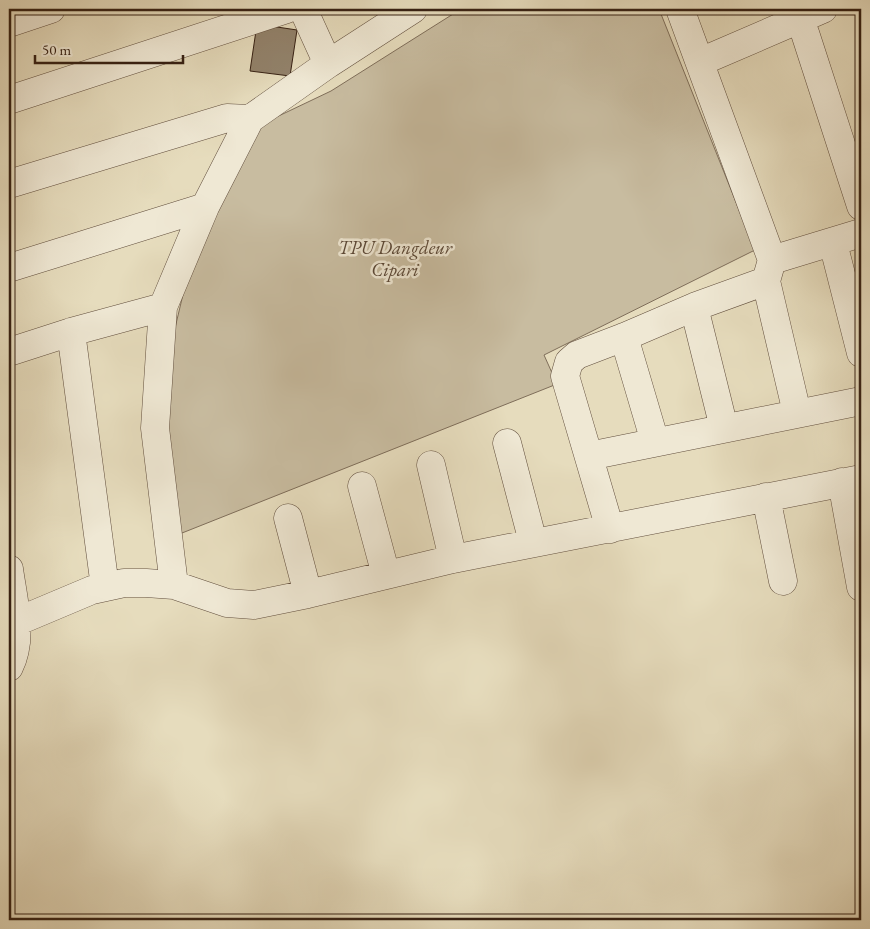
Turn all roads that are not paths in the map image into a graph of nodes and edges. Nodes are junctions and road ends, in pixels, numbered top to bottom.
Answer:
1 (51, 9) edge
2 (287, 9) edge
3 (302, 9) edge
4 (680, 9) edge
5 (823, 9) edge
6 (405, 11) edge
7 (9, 23) edge
8 (805, 33) dead end
9 (700, 62) junction
10 (328, 64) junction
11 (9, 100) edge
12 (250, 119) junction
13 (9, 184) edge
14 (861, 206) edge
15 (205, 208) junction
16 (861, 233) edge
17 (832, 243) junction
18 (9, 268) edge
19 (769, 271) junction
20 (164, 307) junction
21 (694, 307) junction
22 (72, 332) junction
23 (624, 337) junction
24 (9, 352) edge
25 (861, 353) edge
26 (861, 401) edge
27 (797, 413) junction
28 (724, 428) junction
29 (655, 442) junction
30 (507, 443) dead end
31 (589, 456) junction
32 (431, 465) dead end
33 (852, 481) edge
34 (362, 486) dead end
35 (766, 497) junction
36 (288, 518) dead end
37 (610, 529) junction
38 (533, 542) junction
39 (453, 559) junction
40 (9, 569) edge
41 (386, 575) junction
42 (783, 581) dead end
43 (174, 585) junction
44 (105, 587) junction
45 (861, 587) edge
46 (308, 594) junction
47 (16, 622) junction
48 (9, 667) edge

1 - 7 street
2 - 11 street
3 - 10 street
4 - 9 street
5 - 9 street
6 - 10 street
8 - 14 street
9 - 19 street
10 - 12 street
12 - 13 street
12 - 15 street
15 - 18 street
15 - 20 street
16 - 17 street
17 - 19 street
17 - 25 street
19 - 21 street
19 - 27 street
20 - 22 street
20 - 43 street
21 - 23 street
21 - 28 street
22 - 24 street
22 - 44 street
23 - 29 street
23 - 31 street
26 - 27 street
27 - 28 street
28 - 29 street
29 - 31 street
30 - 38 street
31 - 37 street
32 - 39 street
33 - 35 street
33 - 45 street
34 - 41 street
35 - 37 street
35 - 42 street
36 - 46 street
37 - 38 street
38 - 39 street
39 - 41 street
40 - 47 street
41 - 46 street
43 - 44 street
43 - 46 street
44 - 47 street
47 - 48 street

